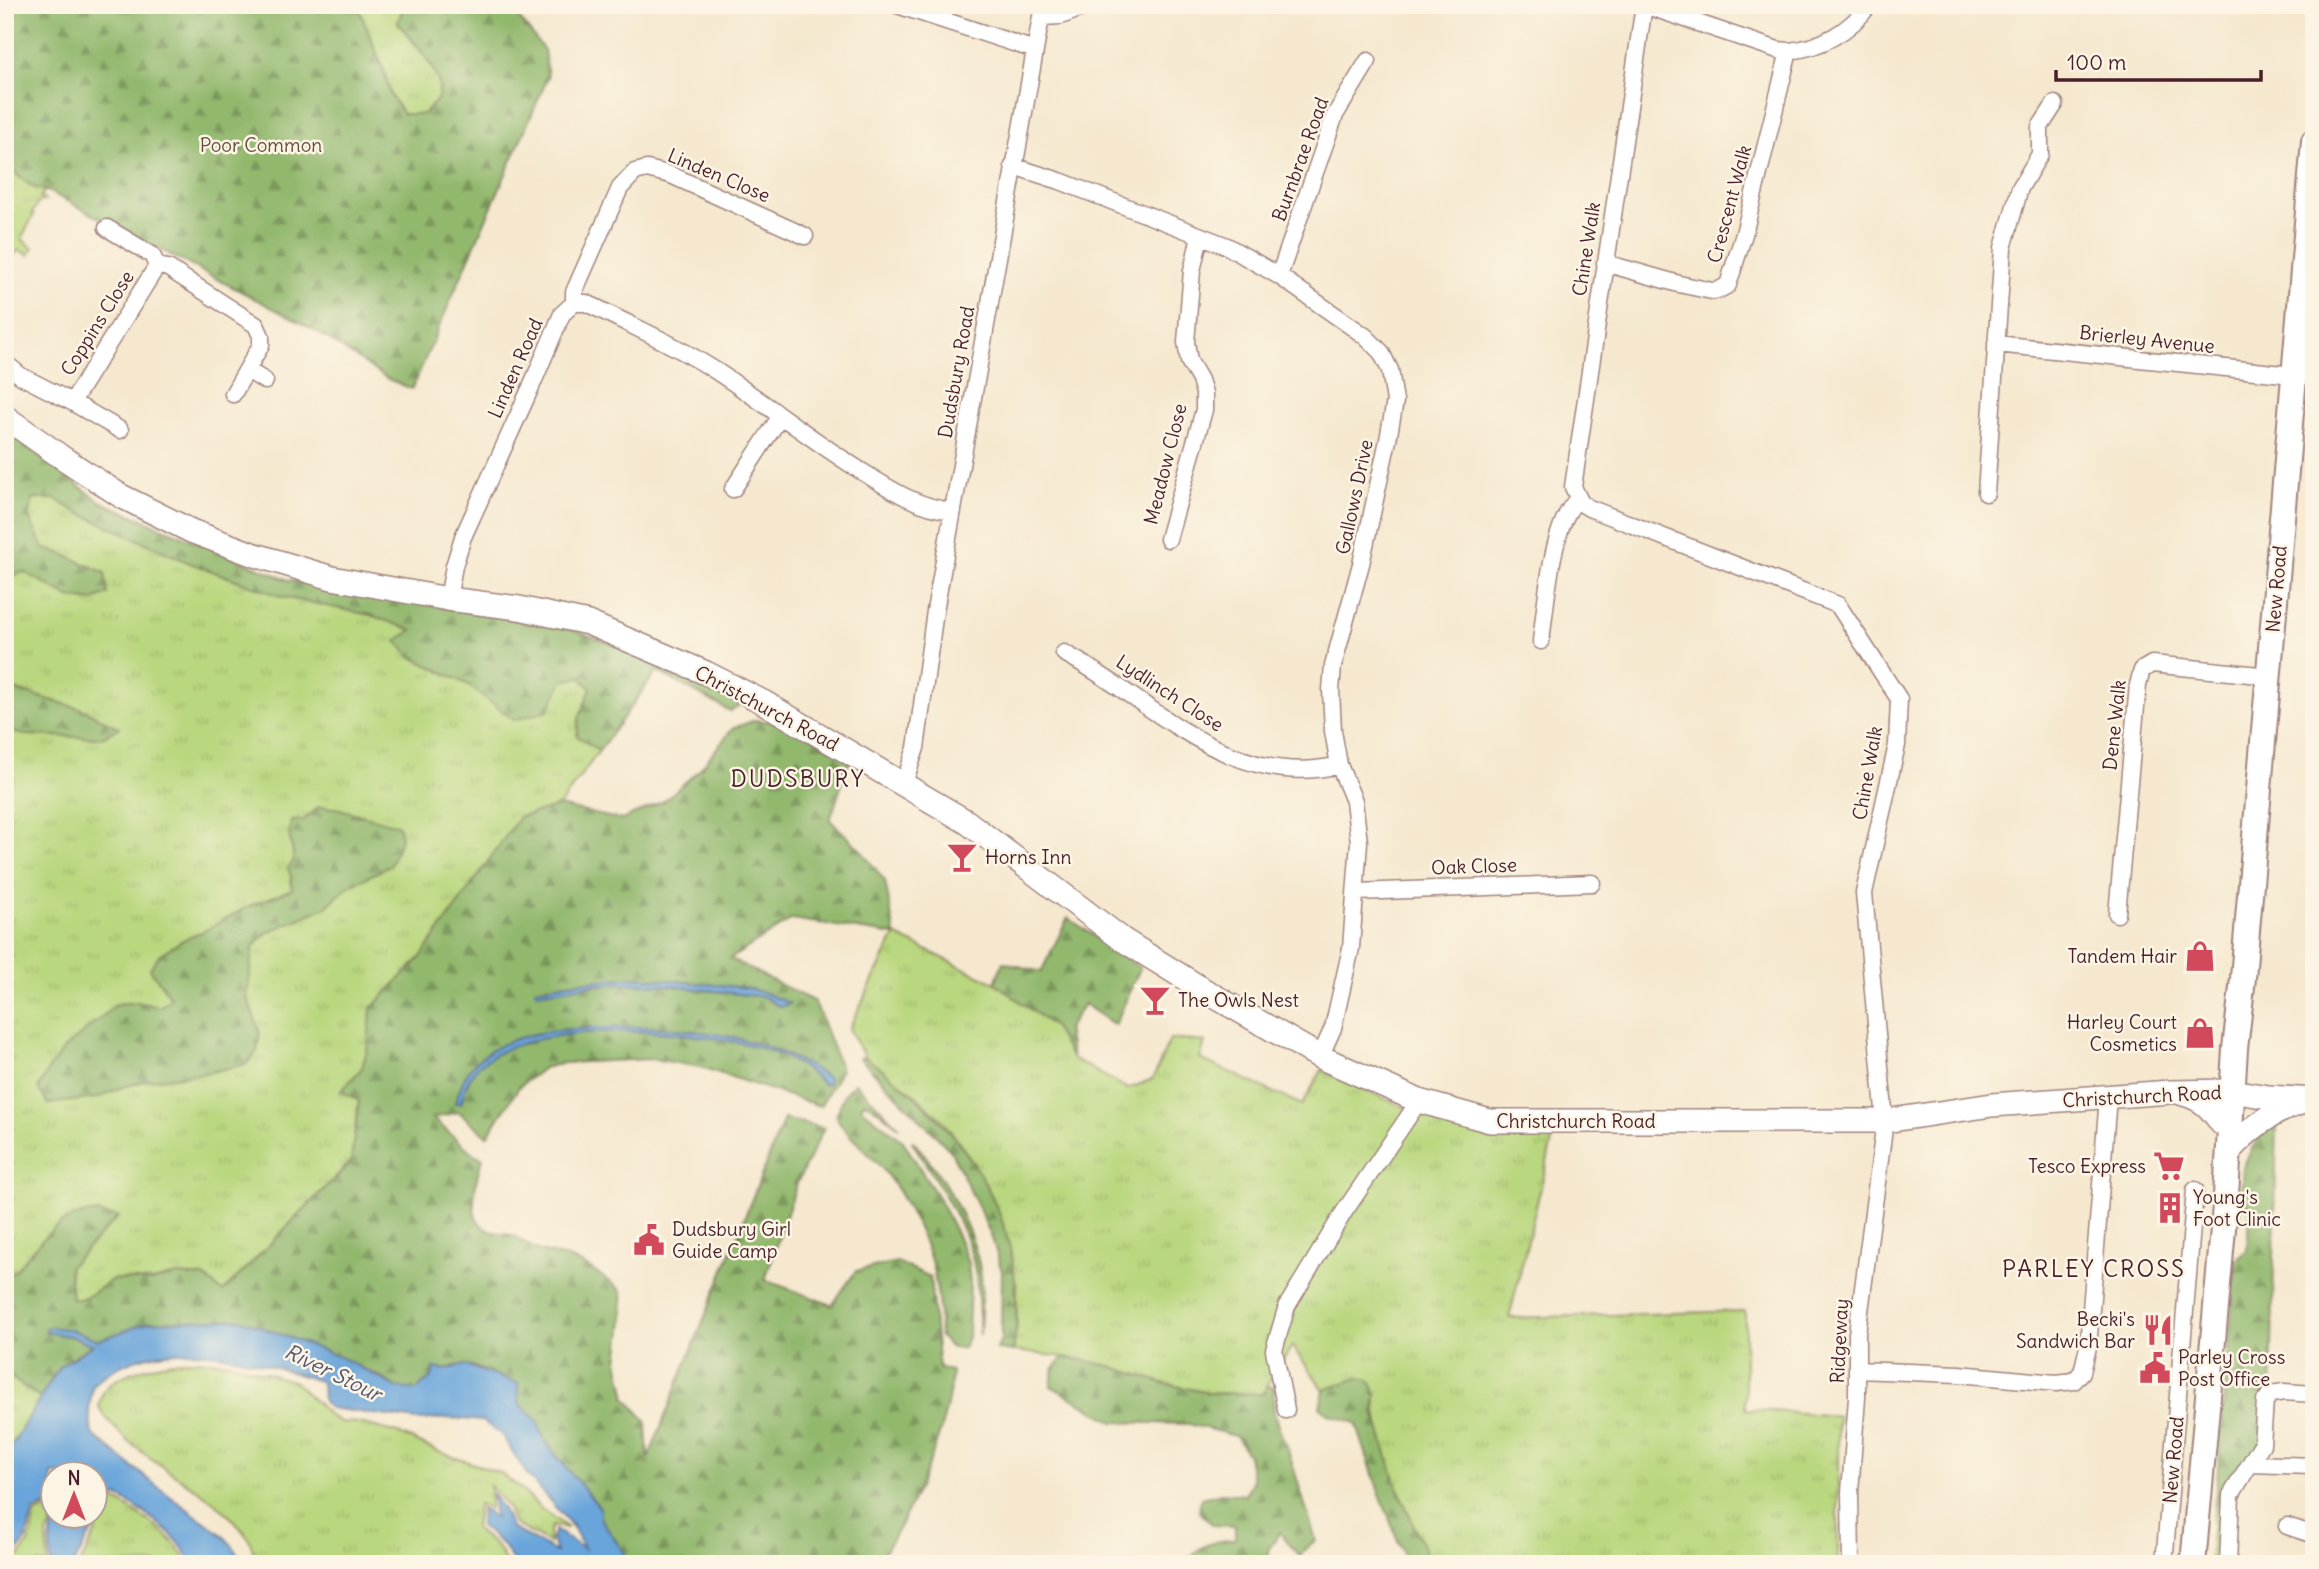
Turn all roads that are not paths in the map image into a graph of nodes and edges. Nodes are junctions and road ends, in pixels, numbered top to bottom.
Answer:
1 (897, 5) edge
2 (1088, 5) edge
3 (1644, 5) edge
4 (1869, 5) edge
5 (1042, 11) edge
6 (1035, 50) junction
7 (1789, 51) junction
8 (1368, 61) dead end
9 (2056, 104) dead end
10 (2314, 141) edge
11 (1013, 166) junction
12 (107, 228) dead end
13 (806, 236) dead end
14 (1200, 236) junction
15 (1605, 263) junction
16 (157, 266) junction
17 (1279, 276) junction
18 (2307, 277) edge
19 (574, 303) junction
20 (1996, 344) junction
21 (5, 363) edge
22 (247, 370) junction
23 (2293, 375) junction
24 (265, 381) dead end
25 (233, 394) dead end
26 (72, 402) junction
27 (5, 416) edge
28 (780, 417) junction
29 (120, 430) dead end
30 (733, 489) dead end
31 (1986, 493) dead end
32 (1578, 499) junction
33 (953, 511) junction
34 (1168, 539) dead end
35 (448, 599) junction
36 (1541, 641) dead end
37 (1064, 653) dead end
38 (2269, 676) junction
39 (1339, 765) junction
40 (904, 783) junction
41 (1592, 883) dead end
42 (1357, 892) junction
43 (2117, 914) dead end
44 (1320, 1058) junction
45 (2228, 1091) junction
46 (2170, 1092) junction
47 (2312, 1094) edge
48 (2108, 1097) junction
49 (1419, 1101) junction
50 (1885, 1121) junction
51 (2221, 1123) junction
52 (2229, 1151) junction
53 (2195, 1190) dead end
54 (1857, 1370) junction
55 (2209, 1381) junction
56 (2314, 1394) edge
57 (1286, 1410) dead end
58 (2250, 1464) junction
59 (2314, 1466) edge
60 (2287, 1526) dead end
61 (2314, 1535) edge
62 (2194, 1561) edge
63 (1851, 1564) edge
64 (2164, 1564) edge
65 (2228, 1564) edge

1 - 6 street
2 - 5 street, Dudsbury Road
3 - 7 street
3 - 15 street, Chine Walk
4 - 7 street
5 - 6 street, Dudsbury Road
6 - 11 street, Dudsbury Road
7 - 15 street, Crescent Walk
8 - 17 street, Burnbrae Road
9 - 20 street
10 - 18 main road, New Road
11 - 14 street, Gallows Drive
11 - 33 street, Dudsbury Road
12 - 16 street, Coppins Close
13 - 19 street, Linden Close
14 - 17 street, Gallows Drive
14 - 34 street, Meadow Close
15 - 32 street, Chine Walk
16 - 22 street, Coppins Close
16 - 26 street, Coppins Close
17 - 39 street, Gallows Drive
18 - 23 main road, New Road
19 - 28 street
19 - 35 street, Linden Road
20 - 23 street, Brierley Avenue
20 - 31 street
21 - 26 street, Coppins Close
22 - 24 street
22 - 25 street, Coppins Close
23 - 38 main road, New Road
26 - 29 street, Coppins Close
27 - 35 main road, Christchurch Road
28 - 30 street
28 - 33 street
32 - 36 street
32 - 50 street, Chine Walk
33 - 40 street, Dudsbury Road
35 - 40 main road, Christchurch Road
37 - 39 street, Lydlinch Close
38 - 43 street, Dene Walk
38 - 45 main road, New Road
39 - 42 street, Gallows Drive
40 - 44 main road, Christchurch Road
41 - 42 street, Oak Close
42 - 44 street, Gallows Drive
44 - 49 main road, Christchurch Road
45 - 46 main road, Christchurch Road
45 - 47 main road, Christchurch Road
45 - 51 main road, New Road
45 - 52 main road, New Road
46 - 48 main road, Christchurch Road
46 - 51 main road
47 - 52 main road
48 - 50 main road, Christchurch Road
48 - 54 street
49 - 50 main road, Christchurch Road
49 - 57 street
50 - 54 street, Ridgeway
51 - 55 main road, New Road
52 - 55 main road, New Road
53 - 64 street, New Road
54 - 63 street, Ridgeway
55 - 62 main road, New Road
56 - 58 street
58 - 59 street
58 - 65 street
60 - 61 street

